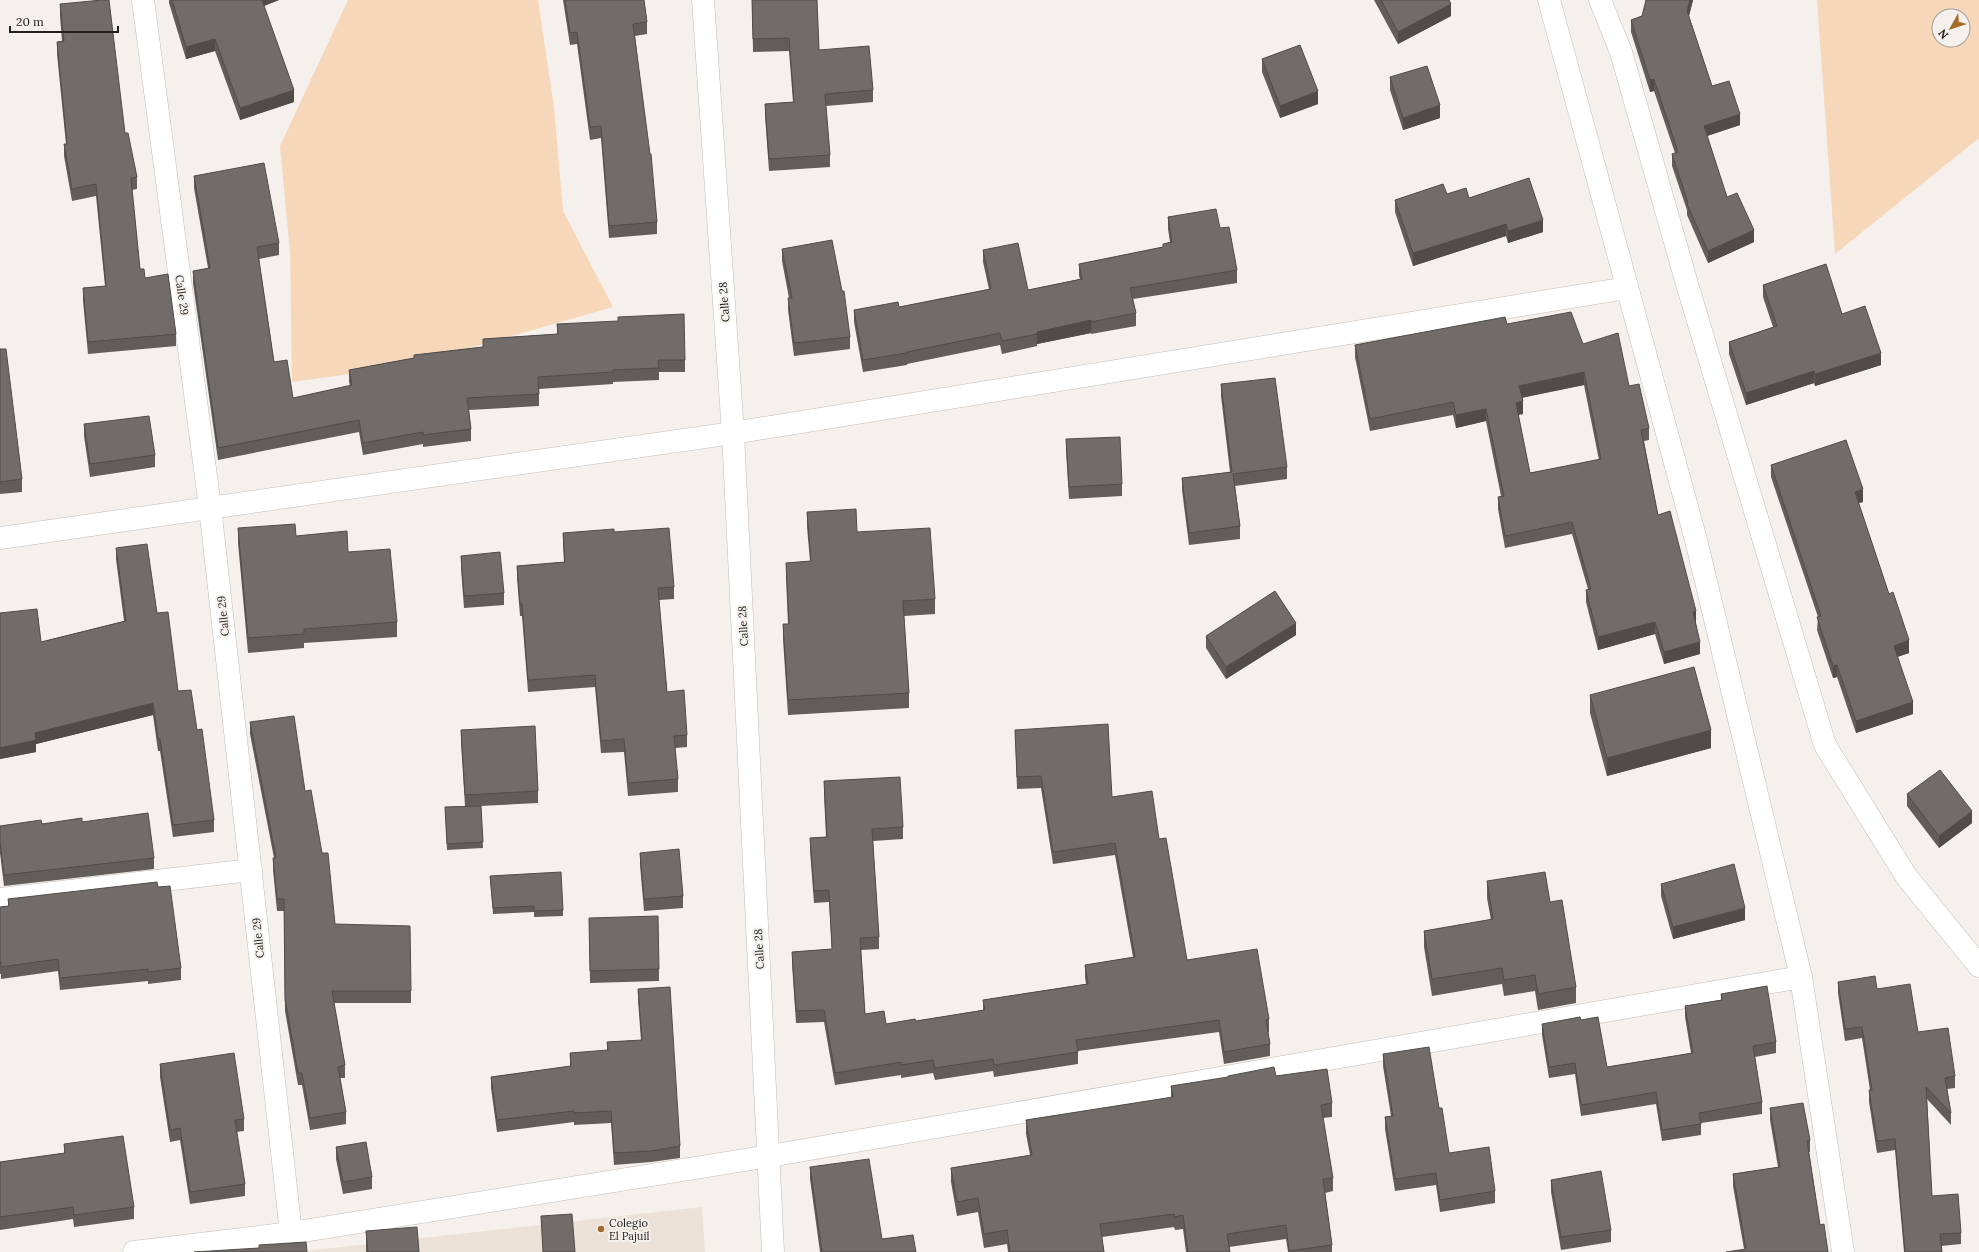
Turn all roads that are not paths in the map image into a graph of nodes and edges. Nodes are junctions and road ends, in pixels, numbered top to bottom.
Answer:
1 (144, 0) edge
2 (703, 0) edge
3 (1549, 0) edge
4 (1600, 0) edge
5 (1627, 288) junction
6 (733, 433) junction
7 (210, 507) junction
8 (0, 538) edge
9 (251, 870) junction
10 (0, 899) edge
11 (1979, 966) edge
12 (1801, 977) junction
13 (770, 1156) junction
14 (291, 1234) junction
15 (134, 1252) edge
16 (773, 1252) edge
17 (1843, 1252) edge

1 - 7 street, Calle 29
2 - 6 street, Calle 28
3 - 5 street
4 - 11 street
5 - 6 street
5 - 12 street
6 - 7 street
6 - 13 street, Calle 28
7 - 8 street
7 - 9 street, Calle 29
9 - 10 street
9 - 14 street, Calle 29
12 - 13 street
12 - 17 street
13 - 14 street
13 - 16 street, Calle 28
14 - 15 street

